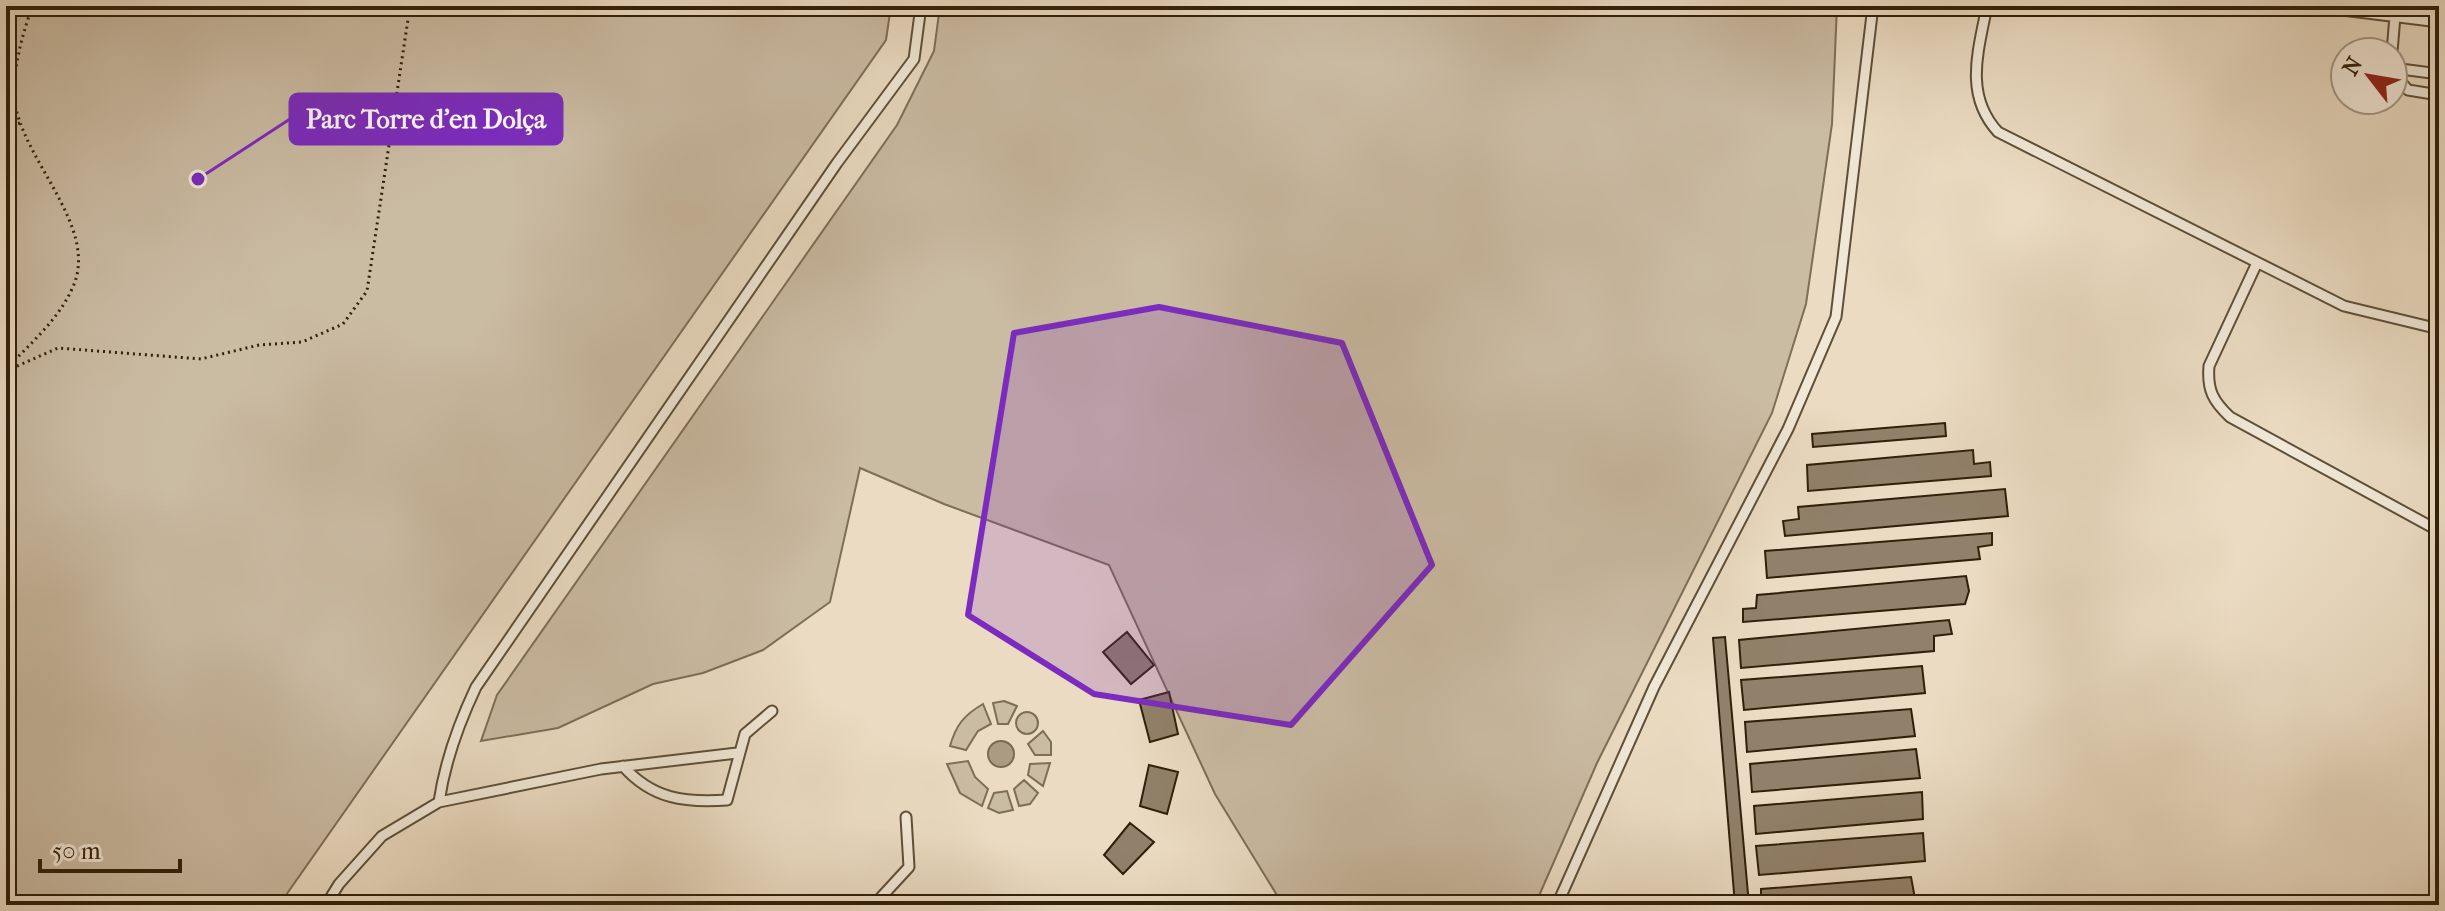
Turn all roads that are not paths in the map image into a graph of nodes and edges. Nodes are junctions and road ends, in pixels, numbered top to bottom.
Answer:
1 (921, 6) edge
2 (1873, 6) edge
3 (1987, 6) edge
4 (2310, 6) edge
5 (2395, 16) junction
6 (2439, 22) edge
7 (2393, 36) edge
8 (2409, 72) edge
9 (2439, 74) edge
10 (2409, 90) edge
11 (2439, 95) edge
12 (2256, 265) junction
13 (2439, 329) edge
14 (2439, 531) edge
15 (772, 711) dead end
16 (737, 753) junction
17 (623, 766) junction
18 (439, 802) junction
19 (906, 817) dead end
20 (326, 905) edge
21 (874, 905) edge
22 (1557, 905) edge

1 - 18 lane
2 - 22 lane
3 - 12 lane
4 - 5 lane
5 - 6 lane
5 - 7 lane
8 - 9 lane
10 - 11 lane
12 - 13 lane
12 - 14 lane
15 - 16 lane
16 - 17 lane
16 - 17 lane
17 - 18 lane
18 - 20 lane
19 - 21 lane

